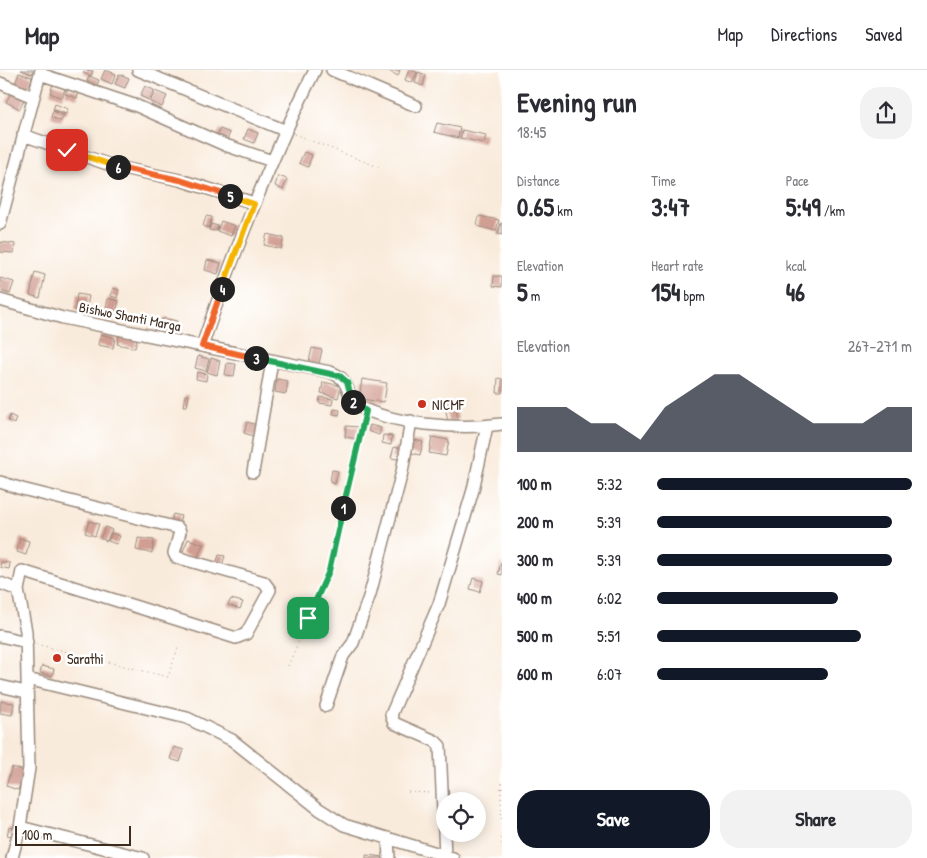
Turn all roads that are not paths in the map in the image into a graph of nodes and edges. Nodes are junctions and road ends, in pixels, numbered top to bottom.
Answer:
1 (138, 70) edge
2 (315, 70) edge
3 (332, 70) edge
4 (40, 72) edge
5 (0, 83) edge
6 (33, 97) junction
7 (416, 106) dead end
8 (284, 130) junction
9 (23, 135) junction
10 (272, 161) junction
11 (254, 204) junction
12 (0, 224) edge
13 (0, 300) edge
14 (202, 346) junction
15 (272, 361) junction
16 (411, 421) junction
17 (502, 424) edge
18 (487, 426) junction
19 (253, 472) dead end
20 (0, 482) edge
21 (0, 583) edge
22 (18, 590) junction
23 (0, 636) edge
24 (26, 642) junction
25 (27, 679) junction
26 (0, 686) edge
27 (26, 692) junction
28 (326, 706) dead end
29 (20, 827) junction
30 (388, 838) junction
31 (449, 857) edge
32 (12, 858) edge
33 (143, 858) edge
34 (389, 858) edge

1 - 8 street
2 - 8 street
3 - 7 street
4 - 6 street
4 - 10 street
5 - 6 street
6 - 9 street
8 - 10 street
9 - 11 street
9 - 12 street
10 - 11 street
11 - 14 street
13 - 14 street, Bishwo Shanti Marga
14 - 15 street, Bishwo Shanti Marga
15 - 16 street, Bishwo Shanti Marga
15 - 19 street
16 - 18 street
16 - 28 street
17 - 18 street
18 - 31 street
20 - 22 street
21 - 22 street
22 - 24 street
23 - 24 street
24 - 25 street
25 - 27 street
25 - 30 street
26 - 27 street
27 - 29 street
29 - 32 street
29 - 33 street
30 - 31 street
30 - 34 street

